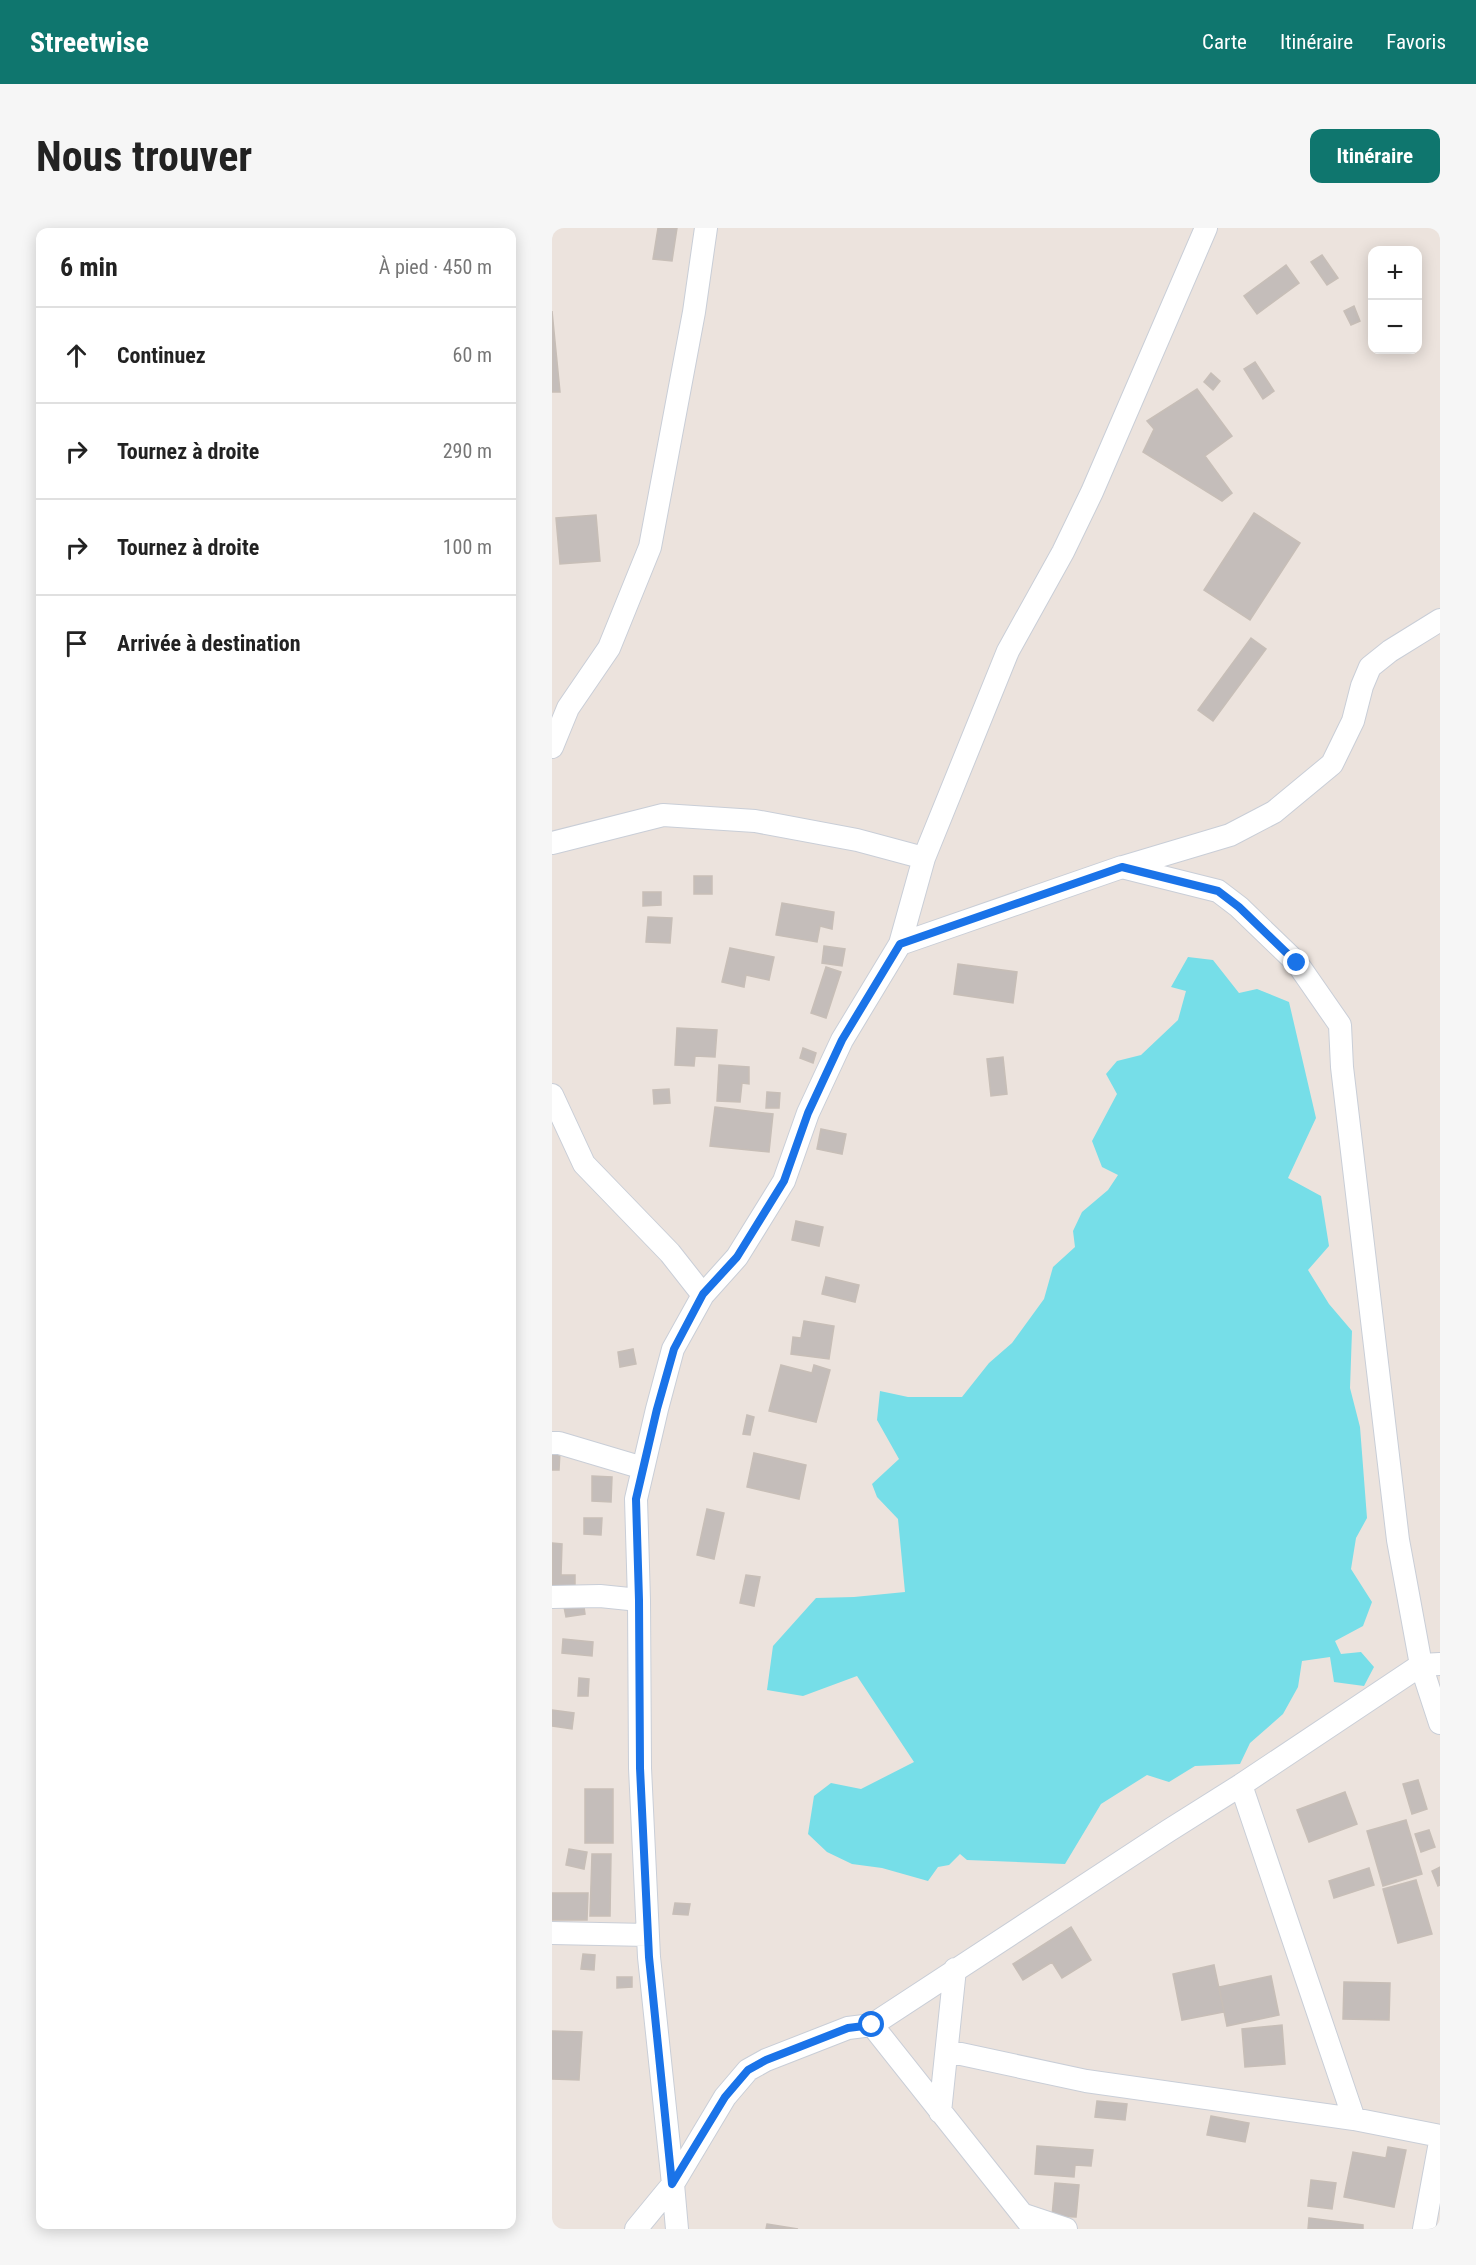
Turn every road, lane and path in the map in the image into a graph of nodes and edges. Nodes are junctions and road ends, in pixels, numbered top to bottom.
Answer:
1 (706, 228) edge
2 (1206, 228) edge
3 (1440, 620) edge
4 (552, 747) edge
5 (552, 843) edge
6 (924, 858) junction
7 (1122, 867) junction
8 (900, 944) junction
9 (552, 1095) edge
10 (703, 1294) junction
11 (552, 1443) edge
12 (643, 1467) junction
13 (552, 1597) edge
14 (639, 1600) junction
15 (1430, 1664) edge
16 (1440, 1723) edge
17 (1241, 1785) junction
18 (552, 1933) edge
19 (648, 1935) junction
20 (955, 1970) junction
21 (872, 2025) junction
22 (947, 2052) junction
23 (940, 2112) junction
24 (1354, 2119) junction
25 (1440, 2136) edge
26 (1440, 2142) edge
27 (672, 2184) junction
28 (1029, 2222) edge
29 (636, 2229) edge
30 (676, 2229) edge
31 (1066, 2229) edge
32 (1424, 2229) edge

1 - 4 street
2 - 6 street
3 - 7 street
5 - 6 street
6 - 8 street
7 - 8 street
7 - 15 street
8 - 10 street
9 - 10 street
10 - 12 street
11 - 12 street
12 - 14 street
13 - 14 street
14 - 19 street
15 - 16 street
15 - 17 street
17 - 20 street
17 - 24 street
18 - 19 street
19 - 27 street
20 - 21 street
20 - 22 street
21 - 23 street
21 - 27 street
22 - 23 street
22 - 24 street
23 - 28 street
24 - 25 street
26 - 32 street
27 - 29 street
27 - 30 street
28 - 31 street

